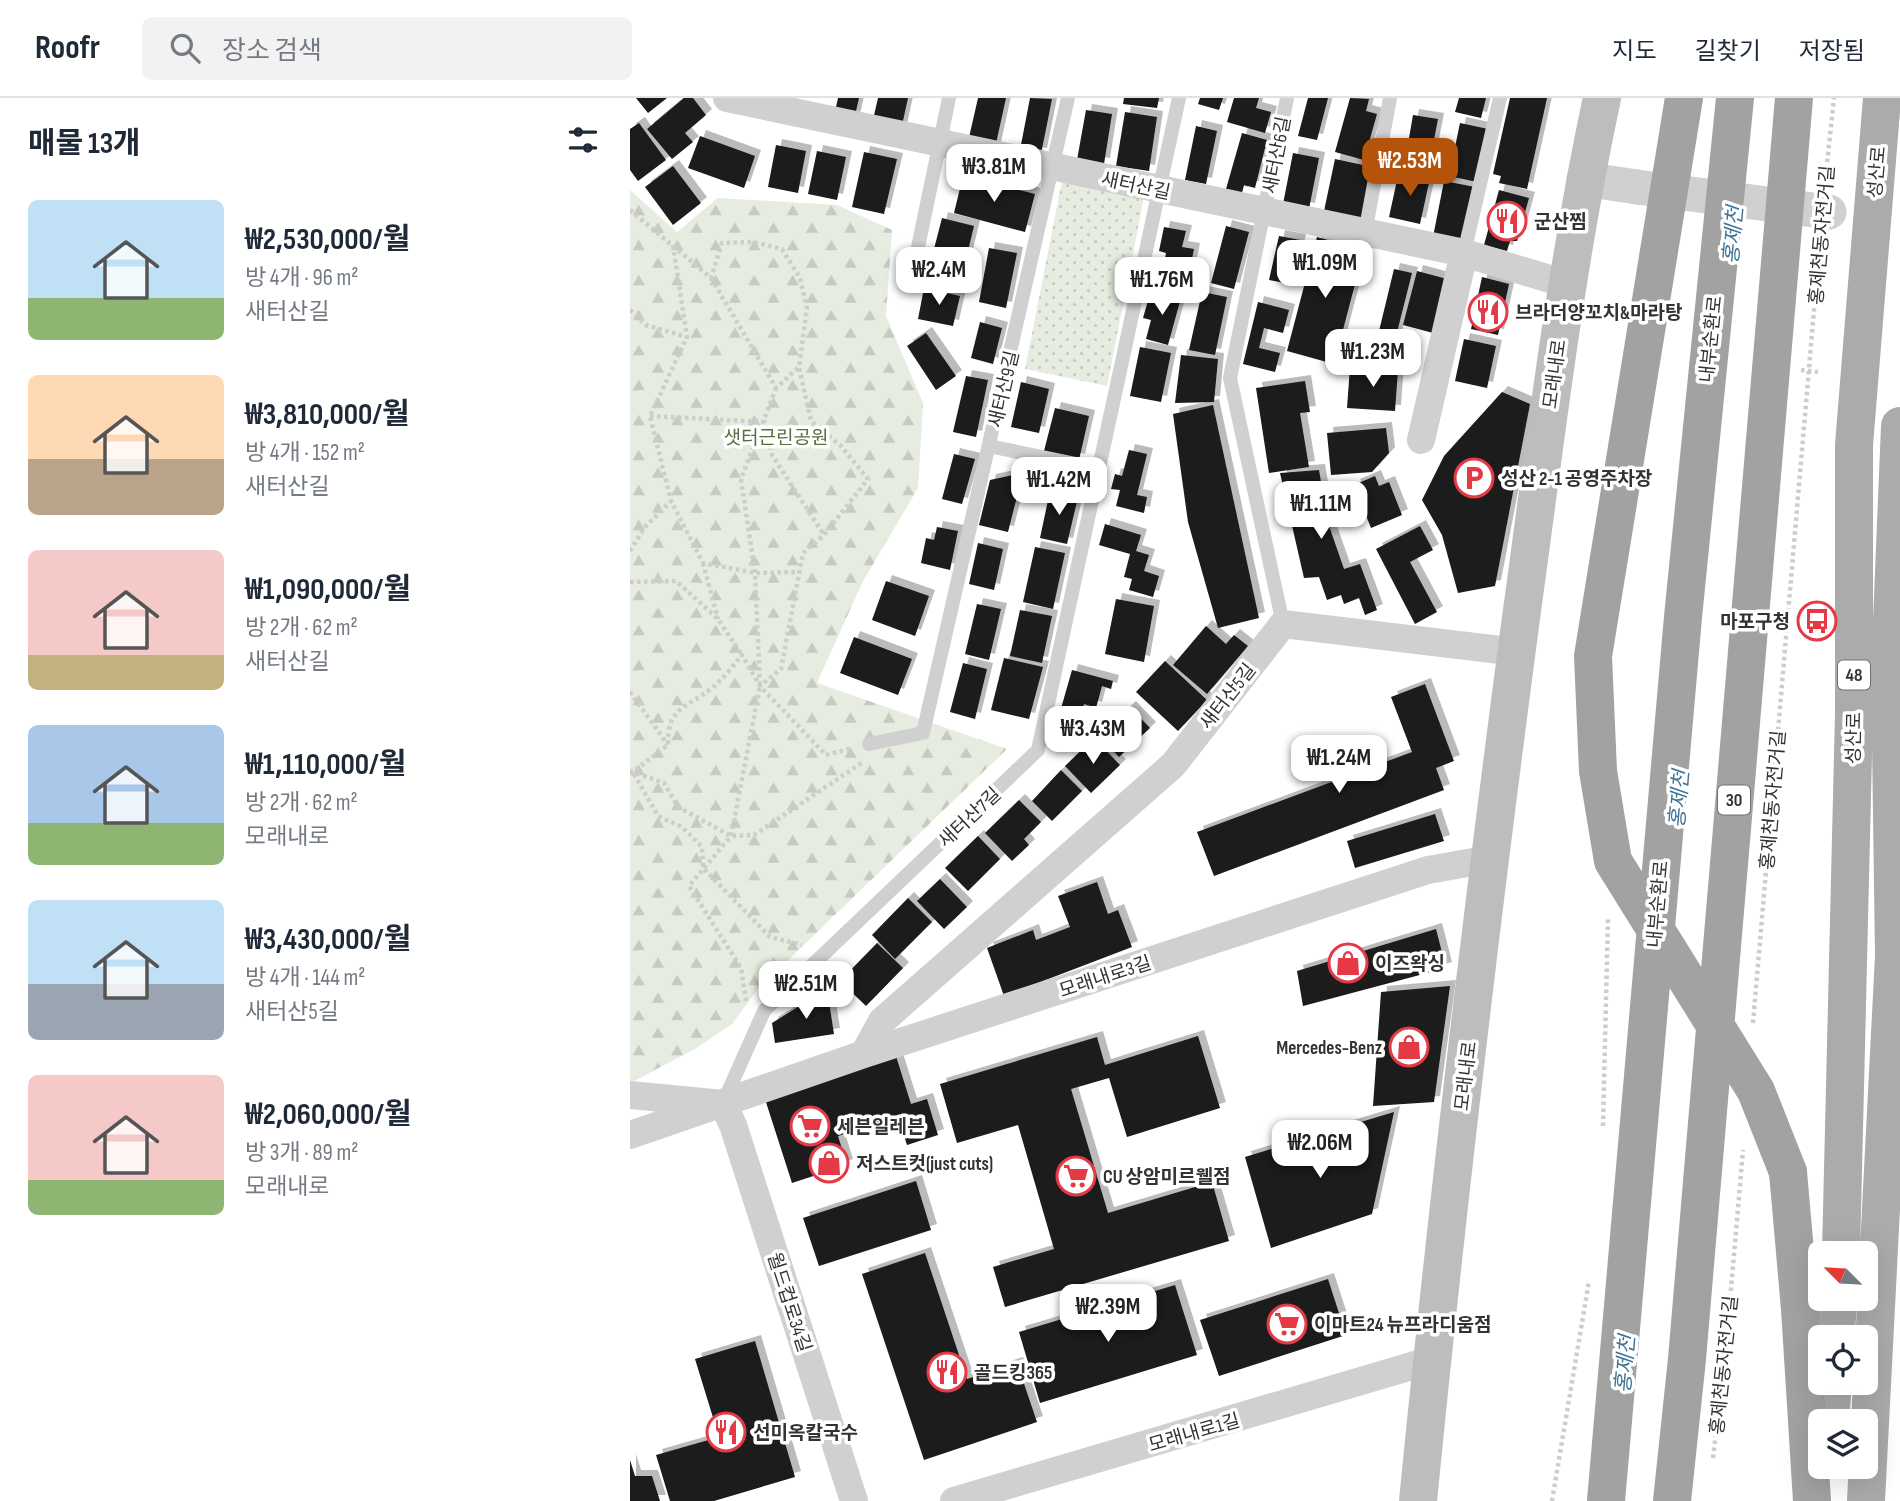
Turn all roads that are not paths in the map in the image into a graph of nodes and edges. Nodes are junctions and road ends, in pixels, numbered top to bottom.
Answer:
1 (727, 98) edge
2 (949, 98) edge
3 (1069, 98) edge
4 (1179, 98) edge
5 (1287, 98) edge
6 (1390, 98) edge
7 (1500, 98) edge
8 (1602, 98) edge
9 (1684, 98) edge
10 (1735, 98) edge
11 (1794, 98) edge
12 (1882, 98) edge
13 (940, 143) junction
14 (1054, 167) junction
15 (1584, 179) junction
16 (1160, 190) junction
17 (1265, 212) junction
18 (1872, 214) junction
19 (1365, 233) junction
20 (1464, 253) junction
21 (911, 281) dead end
22 (1566, 284) junction
23 (1899, 438) edge
24 (1421, 440) dead end
25 (1854, 445) junction
26 (989, 446) junction
27 (1100, 469) junction
28 (1283, 624) junction
29 (1517, 652) junction
30 (869, 744) road end
31 (1490, 859) junction
32 (864, 1054) junction
33 (630, 1095) edge
34 (723, 1104) junction
35 (630, 1135) edge
36 (1842, 1241) edge
37 (1432, 1360) junction
38 (1826, 1479) edge
39 (854, 1501) edge
40 (954, 1501) edge
41 (1418, 1501) edge
42 (1606, 1501) edge
43 (1672, 1501) edge
44 (1812, 1501) edge
45 (1825, 1501) edge
46 (1866, 1501) edge

1 - 13 street, 새터산길
2 - 13 lane
3 - 14 lane, 새터산9길
4 - 16 lane, 새터산7길
5 - 17 lane, 새터산6길
6 - 19 lane
7 - 20 lane
8 - 15 main road, 모래내로
9 - 44 highway, bridge
10 - 42 highway, 내부순환로, bridge
11 - 43 highway, 30, bridge
12 - 18 main road, 성산로 / 48
13 - 14 street, 새터산길
13 - 21 lane
14 - 16 street, 새터산길
14 - 26 lane, 새터산9길
15 - 18 street, bridge
15 - 22 main road, 모래내로
16 - 17 street, 새터산길
16 - 27 lane, 새터산7길
17 - 19 street, 새터산길
17 - 28 lane
18 - 25 main road, 성산로 / 48
19 - 20 street, 새터산길
20 - 22 street, 새터산길
20 - 24 street
22 - 29 main road, 모래내로
23 - 25 street
23 - 46 main road
25 - 36 main road, 성산로 / 48
26 - 27 lane
26 - 30 lane, 새터산9길
27 - 34 lane, 새터산7길
28 - 29 street
28 - 32 street, 새터산5길
29 - 31 main road, 모래내로
31 - 32 street, 모래내로3길
31 - 37 main road, 모래내로
32 - 34 street, 모래내로3길
33 - 34 street, 모래내로3길
34 - 35 street, 모래내로3길
34 - 39 street, 월드컵로34길
37 - 40 street, 모래내로1길
37 - 41 main road, 모래내로
38 - 45 main road

